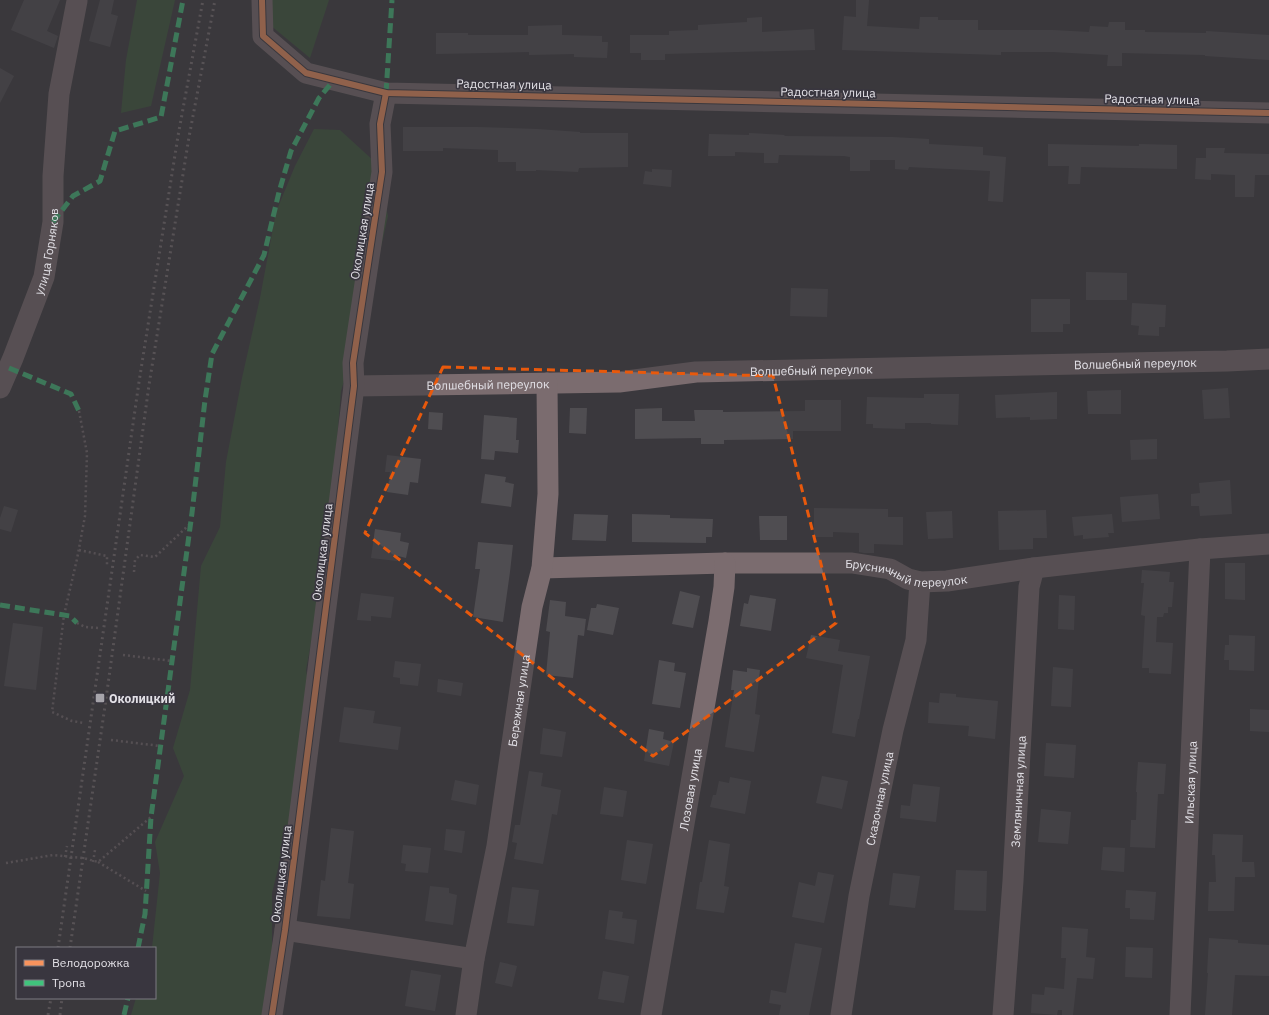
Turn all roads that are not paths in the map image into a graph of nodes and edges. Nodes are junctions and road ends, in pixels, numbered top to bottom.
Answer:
1 (262, 0) edge
2 (77, 1) dead end
3 (386, 93) junction
4 (1269, 113) edge
5 (1269, 359) edge
6 (547, 383) junction
7 (354, 386) junction
8 (0, 388) edge
9 (1269, 544) edge
10 (1200, 550) junction
11 (725, 563) junction
12 (542, 568) junction
13 (1034, 568) junction
14 (920, 582) junction
15 (285, 930) junction
16 (474, 959) junction
17 (272, 1015) edge
18 (466, 1015) edge
19 (651, 1015) edge
20 (841, 1015) edge
21 (1003, 1015) edge
22 (1180, 1015) edge

1 - 3 street, Радостная улица
2 - 8 street, улица Горняков
3 - 4 street, Радостная улица
3 - 7 street, Околицкая улица
5 - 6 street, Волшебный переулок
6 - 7 street, Волшебный переулок
6 - 12 street, Бережная улица
7 - 15 street, Околицкая улица
9 - 10 street, Брусничный переулок
10 - 13 street, Брусничный переулок
10 - 22 street, Ильская улица
11 - 12 street, Брусничный переулок
11 - 14 street, Брусничный переулок
11 - 19 street, Лозовая улица
12 - 16 street, Бережная улица
13 - 14 street, Брусничный переулок
13 - 21 street, Земляничная улица
14 - 20 street, Сказочная улица
15 - 16 street
15 - 17 street, Околицкая улица
16 - 18 street, Бережная улица

